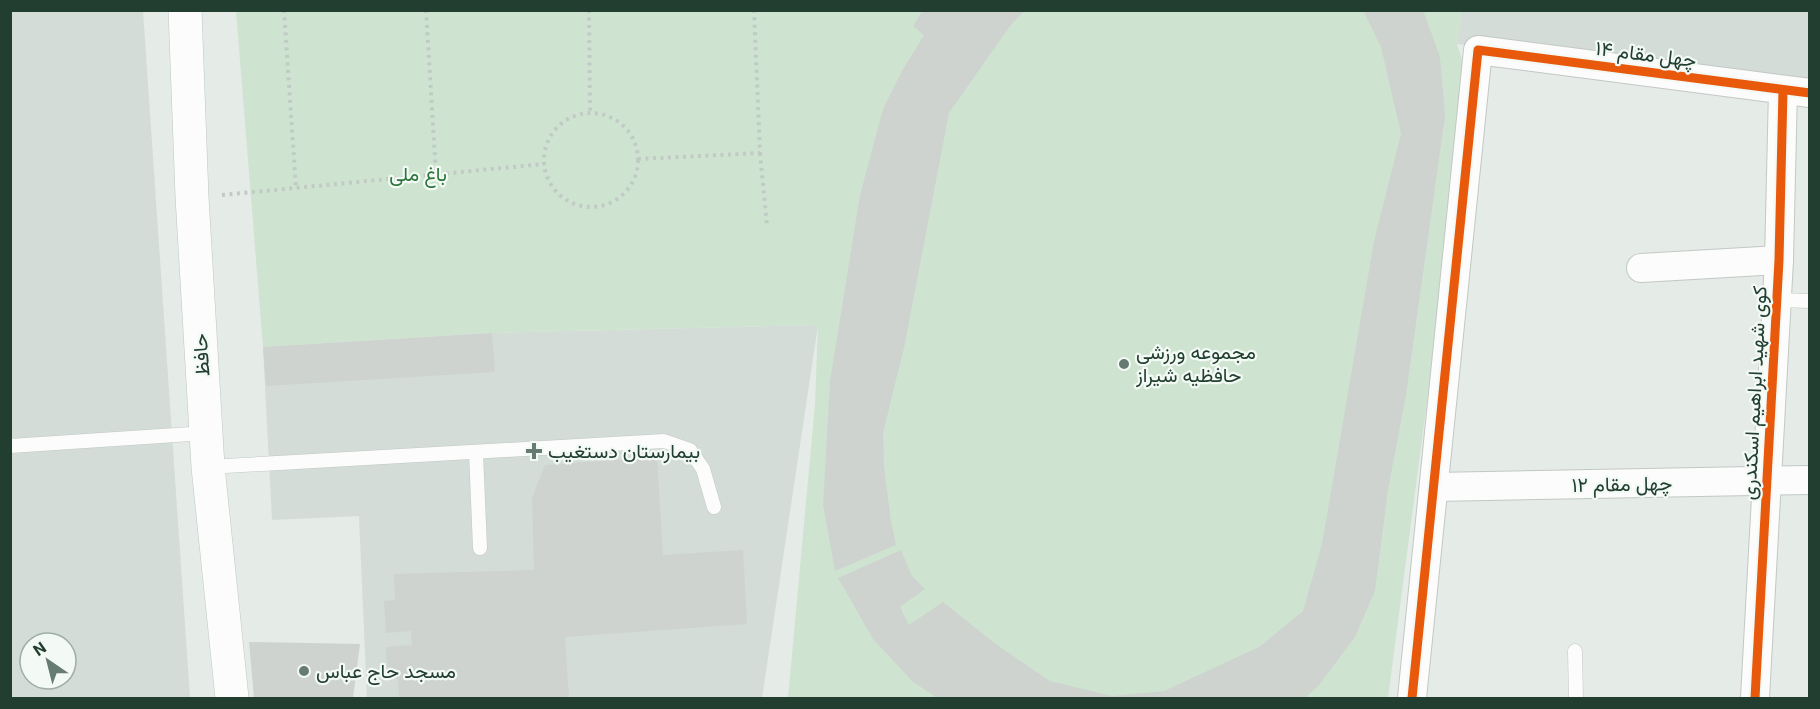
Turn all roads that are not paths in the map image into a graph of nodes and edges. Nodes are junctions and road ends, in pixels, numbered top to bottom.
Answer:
1 (185, 10) edge
2 (1796, 92) edge
3 (1779, 260) junction
4 (1641, 268) dead end
5 (1777, 300) junction
6 (1809, 301) edge
7 (206, 433) junction
8 (10, 446) edge
9 (477, 453) junction
10 (208, 467) junction
11 (1809, 480) edge
12 (1767, 481) junction
13 (1434, 487) junction
14 (714, 507) dead end
15 (480, 548) dead end
16 (1575, 651) dead end
17 (232, 699) edge
18 (1412, 699) edge
19 (1576, 699) edge
20 (1755, 699) edge

1 - 7 main road, حافظ
2 - 3 street, کوی شهید ابراهیم اسکندری
2 - 13 street, چهل مقام ۱۴
3 - 4 street
3 - 5 street, کوی شهید ابراهیم اسکندری
5 - 6 lane
5 - 12 street, کوی شهید ابراهیم اسکندری
7 - 8 lane
7 - 10 main road, حافظ
9 - 10 lane
9 - 14 lane
9 - 15 lane
10 - 17 main road, حافظ
11 - 12 street, چهل مقام ۱۲
12 - 13 street, چهل مقام ۱۲
12 - 20 street, کوی شهید ابراهیم اسکندری
13 - 18 street
16 - 19 lane

